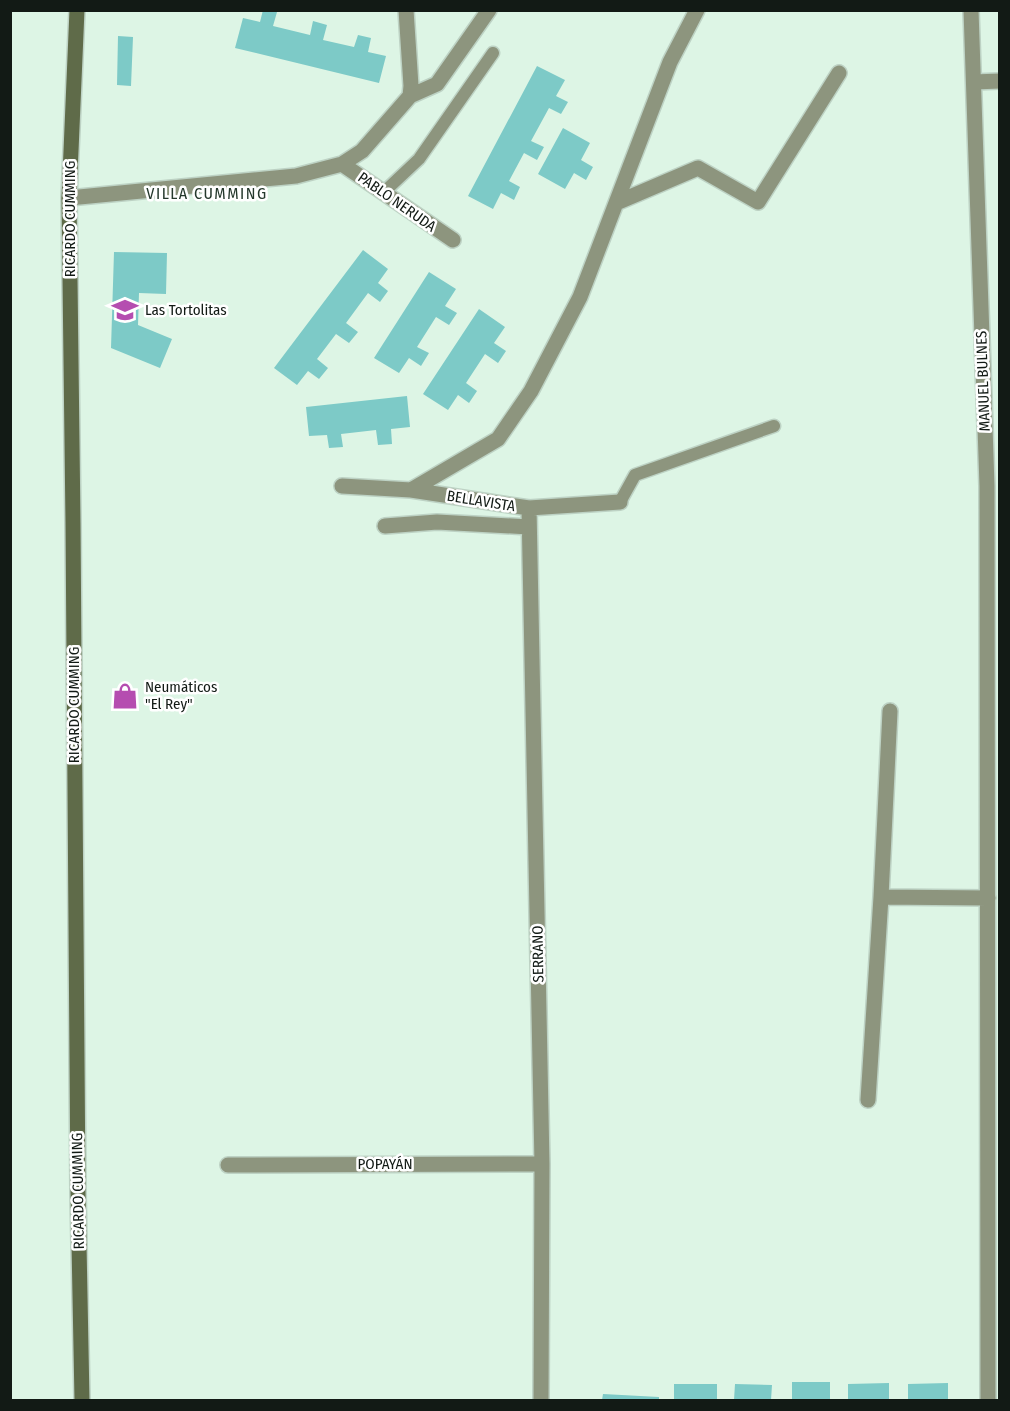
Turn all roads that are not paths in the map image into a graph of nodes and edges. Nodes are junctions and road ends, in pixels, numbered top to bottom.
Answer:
1 (77, 10) edge
2 (406, 10) edge
3 (489, 10) edge
4 (697, 10) edge
5 (971, 10) edge
6 (493, 53) dead end
7 (839, 73) dead end
8 (999, 81) edge
9 (974, 82) junction
10 (410, 96) junction
11 (342, 164) junction
12 (384, 192) junction
13 (69, 198) junction
14 (616, 203) junction
15 (453, 240) dead end
16 (774, 426) dead end
17 (342, 486) dead end
18 (411, 490) junction
19 (620, 502) joint
20 (529, 508) junction
21 (993, 513) edge
22 (385, 525) dead end
23 (529, 527) junction
24 (890, 711) dead end
25 (993, 733) edge
26 (881, 897) junction
27 (988, 898) junction
28 (868, 1100) dead end
29 (542, 1164) junction
30 (228, 1165) dead end
31 (82, 1401) edge
32 (541, 1401) edge
33 (988, 1401) edge

1 - 13 main road, RICARDO CUMMING
2 - 10 street
3 - 10 street, PABLO NERUDA
4 - 14 street
5 - 9 street, MANUEL BULNES
6 - 12 lane
7 - 14 street
8 - 9 street
9 - 21 street, MANUEL BULNES
10 - 11 street, PABLO NERUDA
11 - 12 street, PABLO NERUDA
11 - 13 street, PABLO NERUDA
12 - 15 street, PABLO NERUDA
13 - 31 main road, RICARDO CUMMING
14 - 18 street
16 - 19 lane
17 - 18 street, BELLAVISTA
18 - 20 street, BELLAVISTA
19 - 20 street, BELLAVISTA
20 - 23 street, SERRANO
21 - 25 street, MANUEL BULNES
22 - 23 street
23 - 29 street, SERRANO
24 - 26 street
25 - 27 street, MANUEL BULNES
26 - 27 street
26 - 28 street
27 - 33 street, MANUEL BULNES
29 - 30 street, POPAYÁN
29 - 32 street, SERRANO

